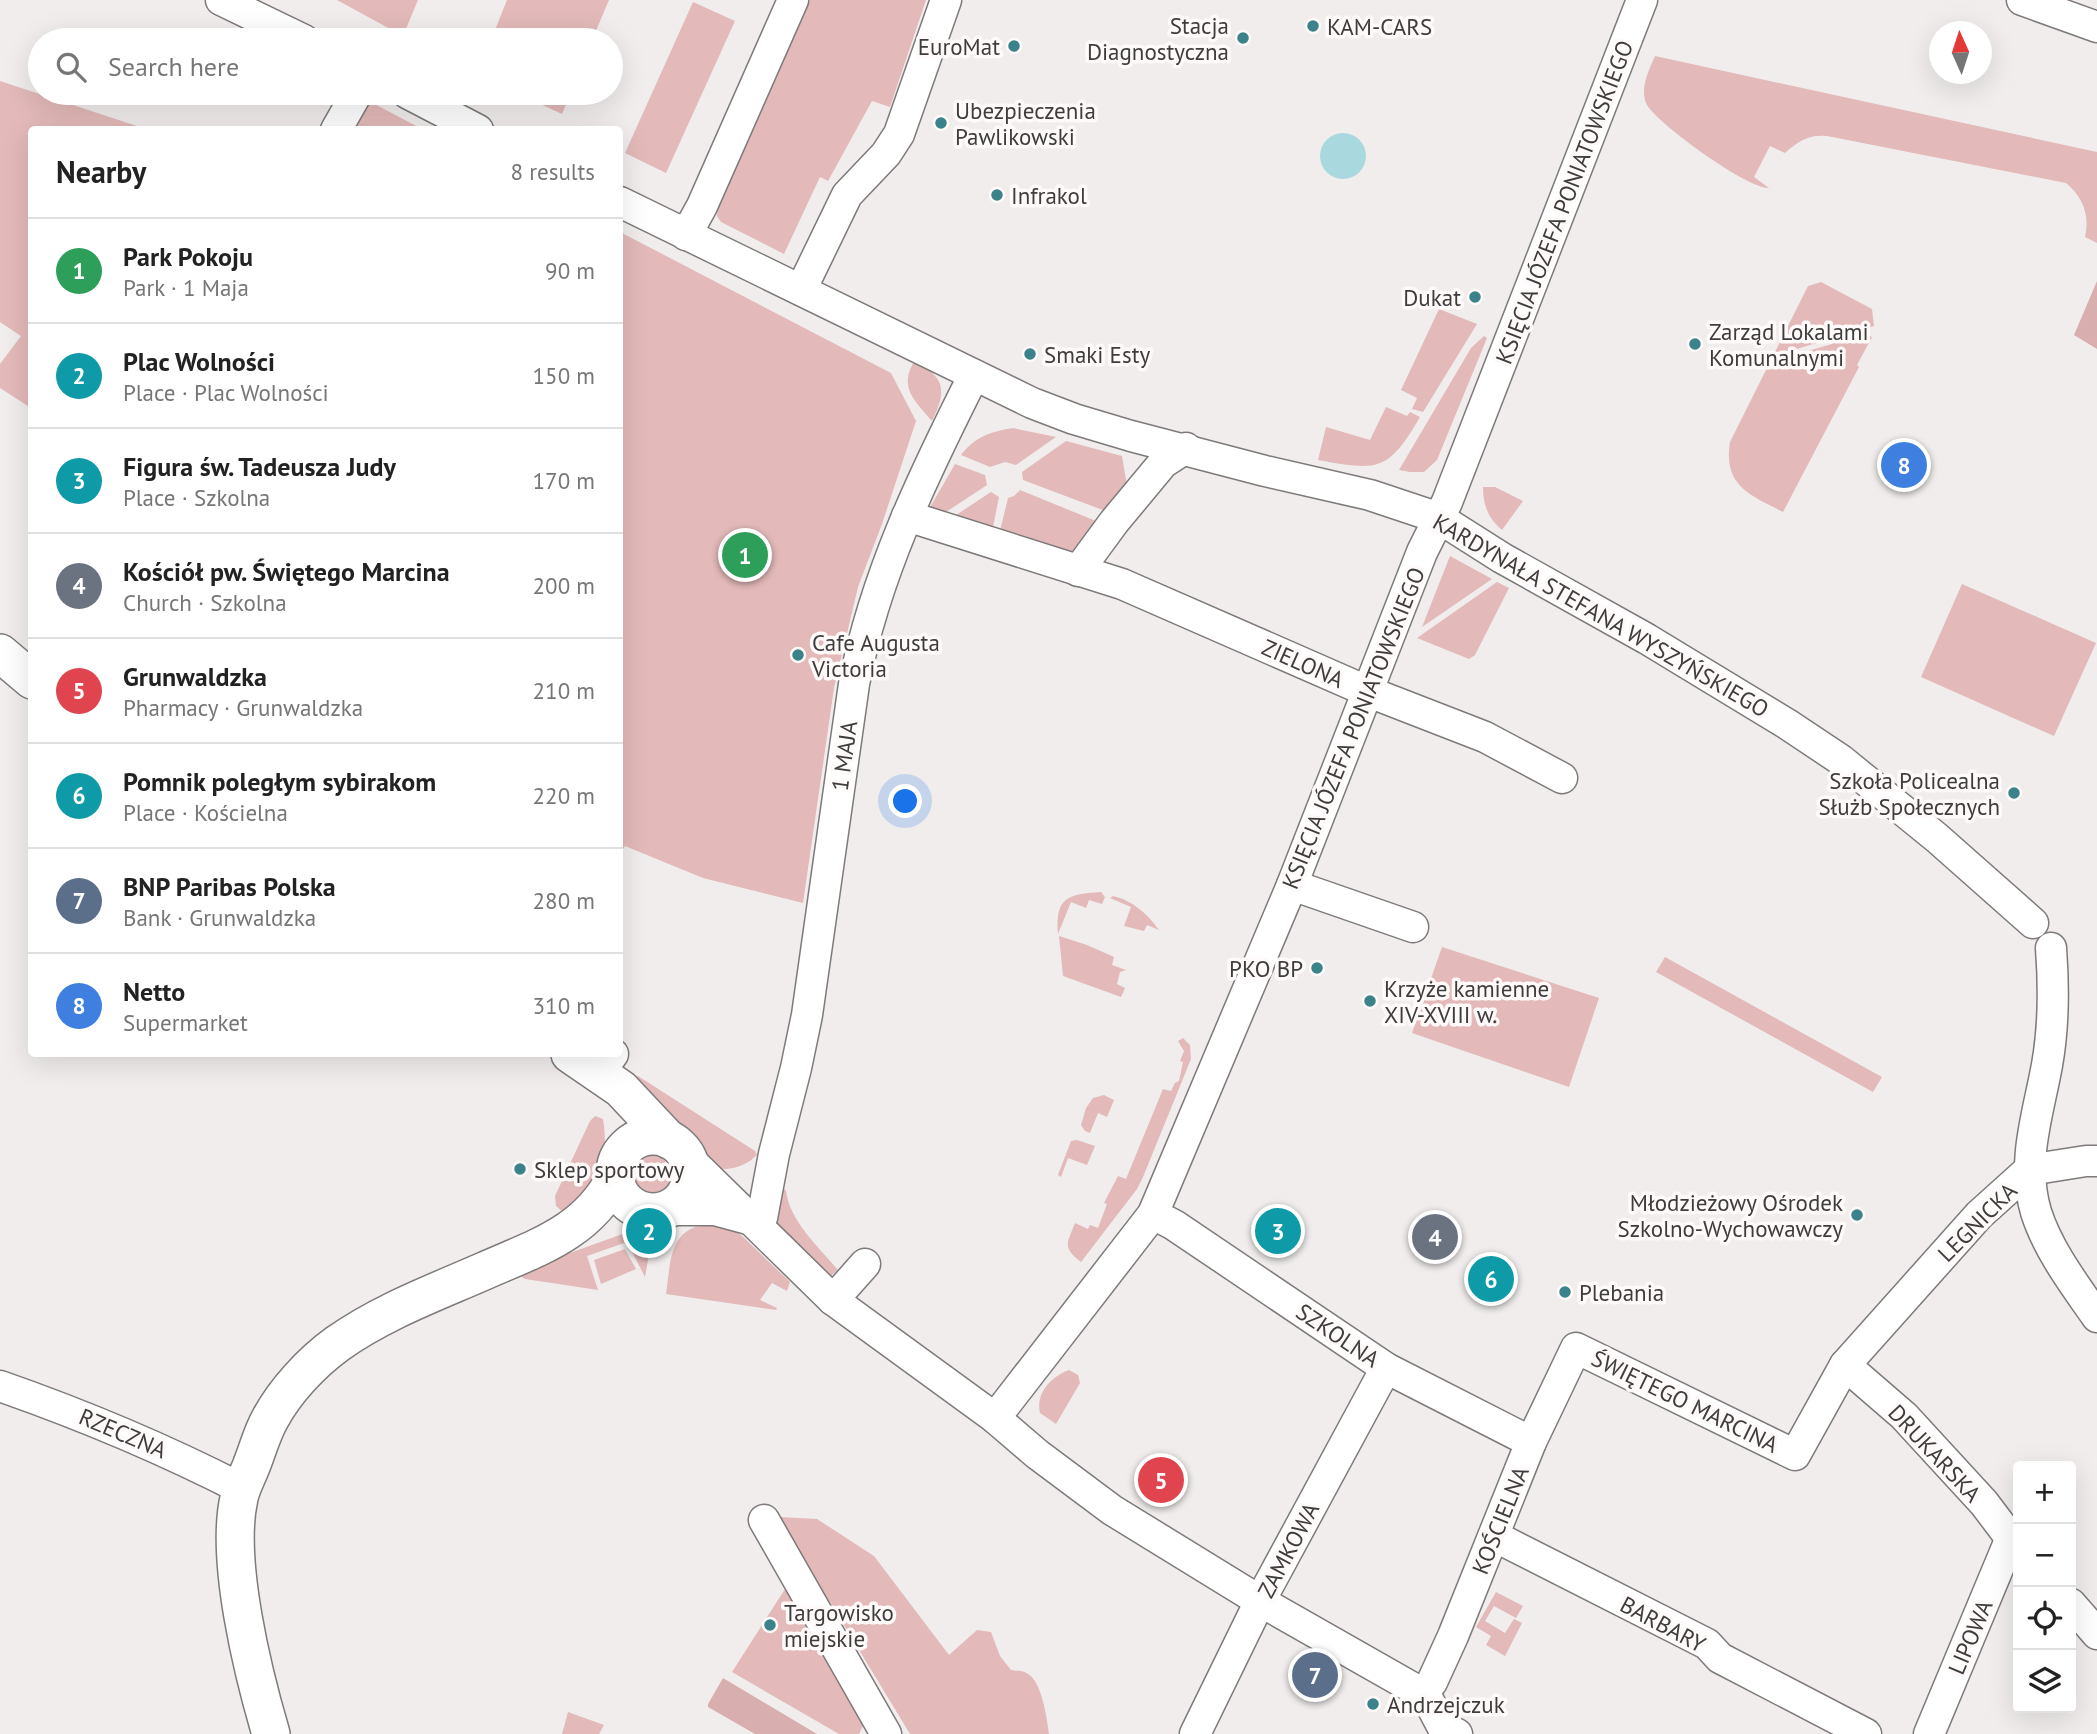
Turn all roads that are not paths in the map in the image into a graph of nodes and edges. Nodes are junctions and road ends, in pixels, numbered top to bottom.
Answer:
1 (221, 0) edge
2 (793, 0) edge
3 (946, 0) edge
4 (1642, 0) edge
5 (2022, 0) edge
6 (2097, 27) edge
7 (279, 28) edge
8 (350, 105) edge
9 (430, 105) edge
10 (338, 126) edge
11 (470, 126) edge
12 (623, 204) edge
13 (686, 235) junction
14 (801, 290) junction
15 (974, 375) junction
16 (1185, 448) junction
17 (906, 516) junction
18 (1439, 518) junction
19 (1078, 571) junction
20 (0, 653) edge
21 (28, 677) edge
22 (1370, 692) junction
23 (1562, 778) dead end
24 (1292, 885) junction
25 (2033, 923) dead end
26 (1413, 927) dead end
27 (2051, 948) dead end
28 (594, 1060) edge
29 (629, 1145) junction
30 (678, 1148) junction
31 (774, 1154) junction
32 (2097, 1161) edge
33 (2029, 1170) junction
34 (615, 1178) junction
35 (719, 1188) junction
36 (661, 1211) junction
37 (1153, 1214) junction
38 (752, 1220) junction
39 (542, 1246) junction
40 (866, 1264) dead end
41 (833, 1300) junction
42 (2097, 1317) edge
43 (1576, 1348) joint
44 (1845, 1366) junction
45 (1386, 1368) junction
46 (0, 1386) edge
47 (995, 1418) junction
48 (1531, 1441) junction
49 (1796, 1455) joint
50 (242, 1489) junction
51 (765, 1520) dead end
52 (1494, 1536) junction
53 (2013, 1543) edge
54 (2013, 1546) edge
55 (1260, 1601) junction
56 (2076, 1610) edge
57 (2097, 1634) edge
58 (1424, 1692) junction
59 (1445, 1731) edge
60 (271, 1734) edge
61 (886, 1734) edge
62 (1195, 1734) edge
63 (1866, 1734) edge
64 (1929, 1734) edge

1 - 7 street
2 - 13 street
3 - 14 street
4 - 18 street, KSIĘCIA JÓZEFA PONIATOWSKIEGO
5 - 6 street
8 - 10 street
9 - 11 street
12 - 13 street, KARDYNAŁA STEFANA WYSZYŃSKIEGO
13 - 14 street, KARDYNAŁA STEFANA WYSZYŃSKIEGO
14 - 15 street, KARDYNAŁA STEFANA WYSZYŃSKIEGO
15 - 16 street, KARDYNAŁA STEFANA WYSZYŃSKIEGO
15 - 17 street, 1 MAJA
16 - 18 street, KARDYNAŁA STEFANA WYSZYŃSKIEGO
16 - 19 street
17 - 19 street, ZIELONA
17 - 31 street, 1 MAJA
18 - 22 street, KSIĘCIA JÓZEFA PONIATOWSKIEGO
18 - 25 street, KARDYNAŁA STEFANA WYSZYŃSKIEGO
19 - 22 street, ZIELONA
20 - 21 main road
22 - 23 street, ZIELONA
22 - 24 street, KSIĘCIA JÓZEFA PONIATOWSKIEGO
24 - 26 street
24 - 37 street, KSIĘCIA JÓZEFA PONIATOWSKIEGO
27 - 33 street, LEGNICKA
28 - 29 main road
28 - 30 main road
29 - 30 main road
29 - 34 main road
30 - 35 street
30 - 36 main road
31 - 35 street
31 - 38 street, 1 MAJA
32 - 33 street
33 - 42 street
33 - 44 street, LEGNICKA
34 - 36 main road
34 - 39 main road
35 - 38 street
36 - 38 street
36 - 39 main road
37 - 45 street, SZKOLNA
37 - 47 street, KSIĘCIA JÓZEFA PONIATOWSKIEGO
38 - 41 street
39 - 50 main road
40 - 41 street
41 - 47 street
43 - 48 street, KOŚCIELNA
43 - 49 street, ŚWIĘTEGO MARCINA
44 - 49 street, LEGNICKA
44 - 53 street, DRUKARSKA
45 - 48 street, SZKOLNA
45 - 55 street, ZAMKOWA
46 - 50 street, RZECZNA
47 - 55 street
48 - 52 street, KOŚCIELNA
50 - 60 main road
51 - 61 street
52 - 58 street, KOŚCIELNA
52 - 63 street, BARBARY
54 - 64 street, LIPOWA
55 - 58 street
55 - 62 street, ZAMKOWA
56 - 57 street
58 - 59 street

